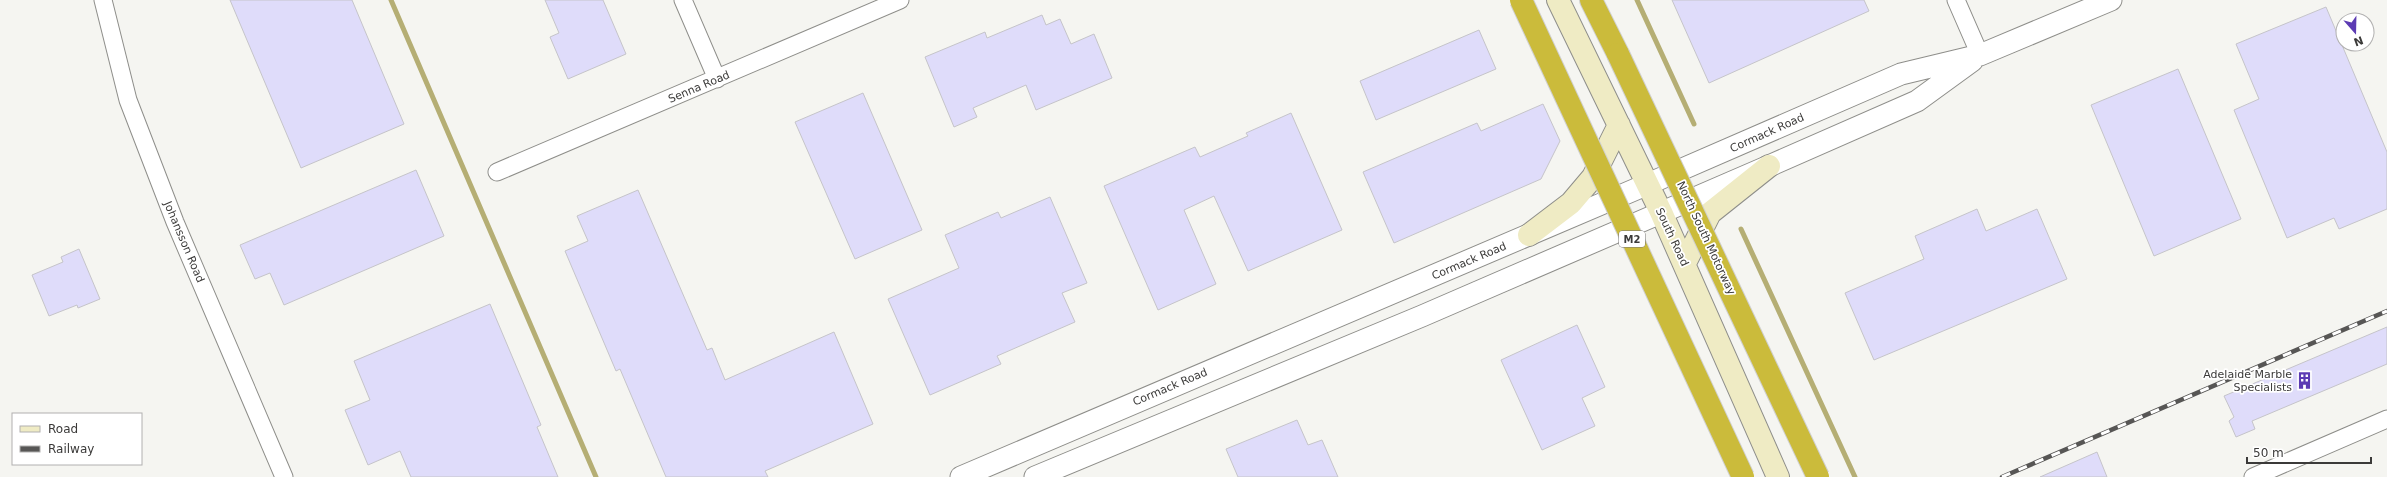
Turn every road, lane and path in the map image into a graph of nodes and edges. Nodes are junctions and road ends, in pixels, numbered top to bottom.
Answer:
1 (103, 0) edge
2 (683, 0) edge
3 (900, 0) edge
4 (1521, 0) edge
5 (1558, 0) edge
6 (1591, 0) edge
7 (1956, 0) edge
8 (2111, 0) edge
9 (1980, 55) junction
10 (718, 79) junction
11 (1619, 125) junction
12 (1769, 166) junction
13 (497, 172) dead end
14 (1648, 184) junction
15 (1661, 212) junction
16 (1529, 235) junction
17 (1685, 263) junction
18 (1408, 287) junction
19 (1422, 316) junction
20 (2387, 419) edge
21 (284, 477) edge
22 (961, 477) edge
23 (1035, 477) edge
24 (1743, 477) edge
25 (1778, 477) edge
26 (1818, 477) edge
27 (2253, 477) edge

1 - 21 street, Johansson Road
2 - 10 street
3 - 10 street, Senna Road
4 - 24 highway, M2, bridge
5 - 11 main road, South Road
6 - 26 highway, North South Motorway, bridge
7 - 9 street
8 - 9 street, Cormack Road
9 - 12 street, Cormack Road
9 - 14 street, Cormack Road
10 - 13 street, Senna Road
11 - 14 main road, South Road
11 - 16 main road
12 - 15 street, Cormack Road
12 - 17 main road
14 - 15 main road, South Road
14 - 16 street, Cormack Road
15 - 17 main road, South Road
15 - 19 street, Cormack Road
16 - 18 street, Cormack Road
17 - 25 main road, South Road
18 - 19 street
18 - 22 street, Cormack Road
19 - 23 street, Cormack Road
20 - 27 street

